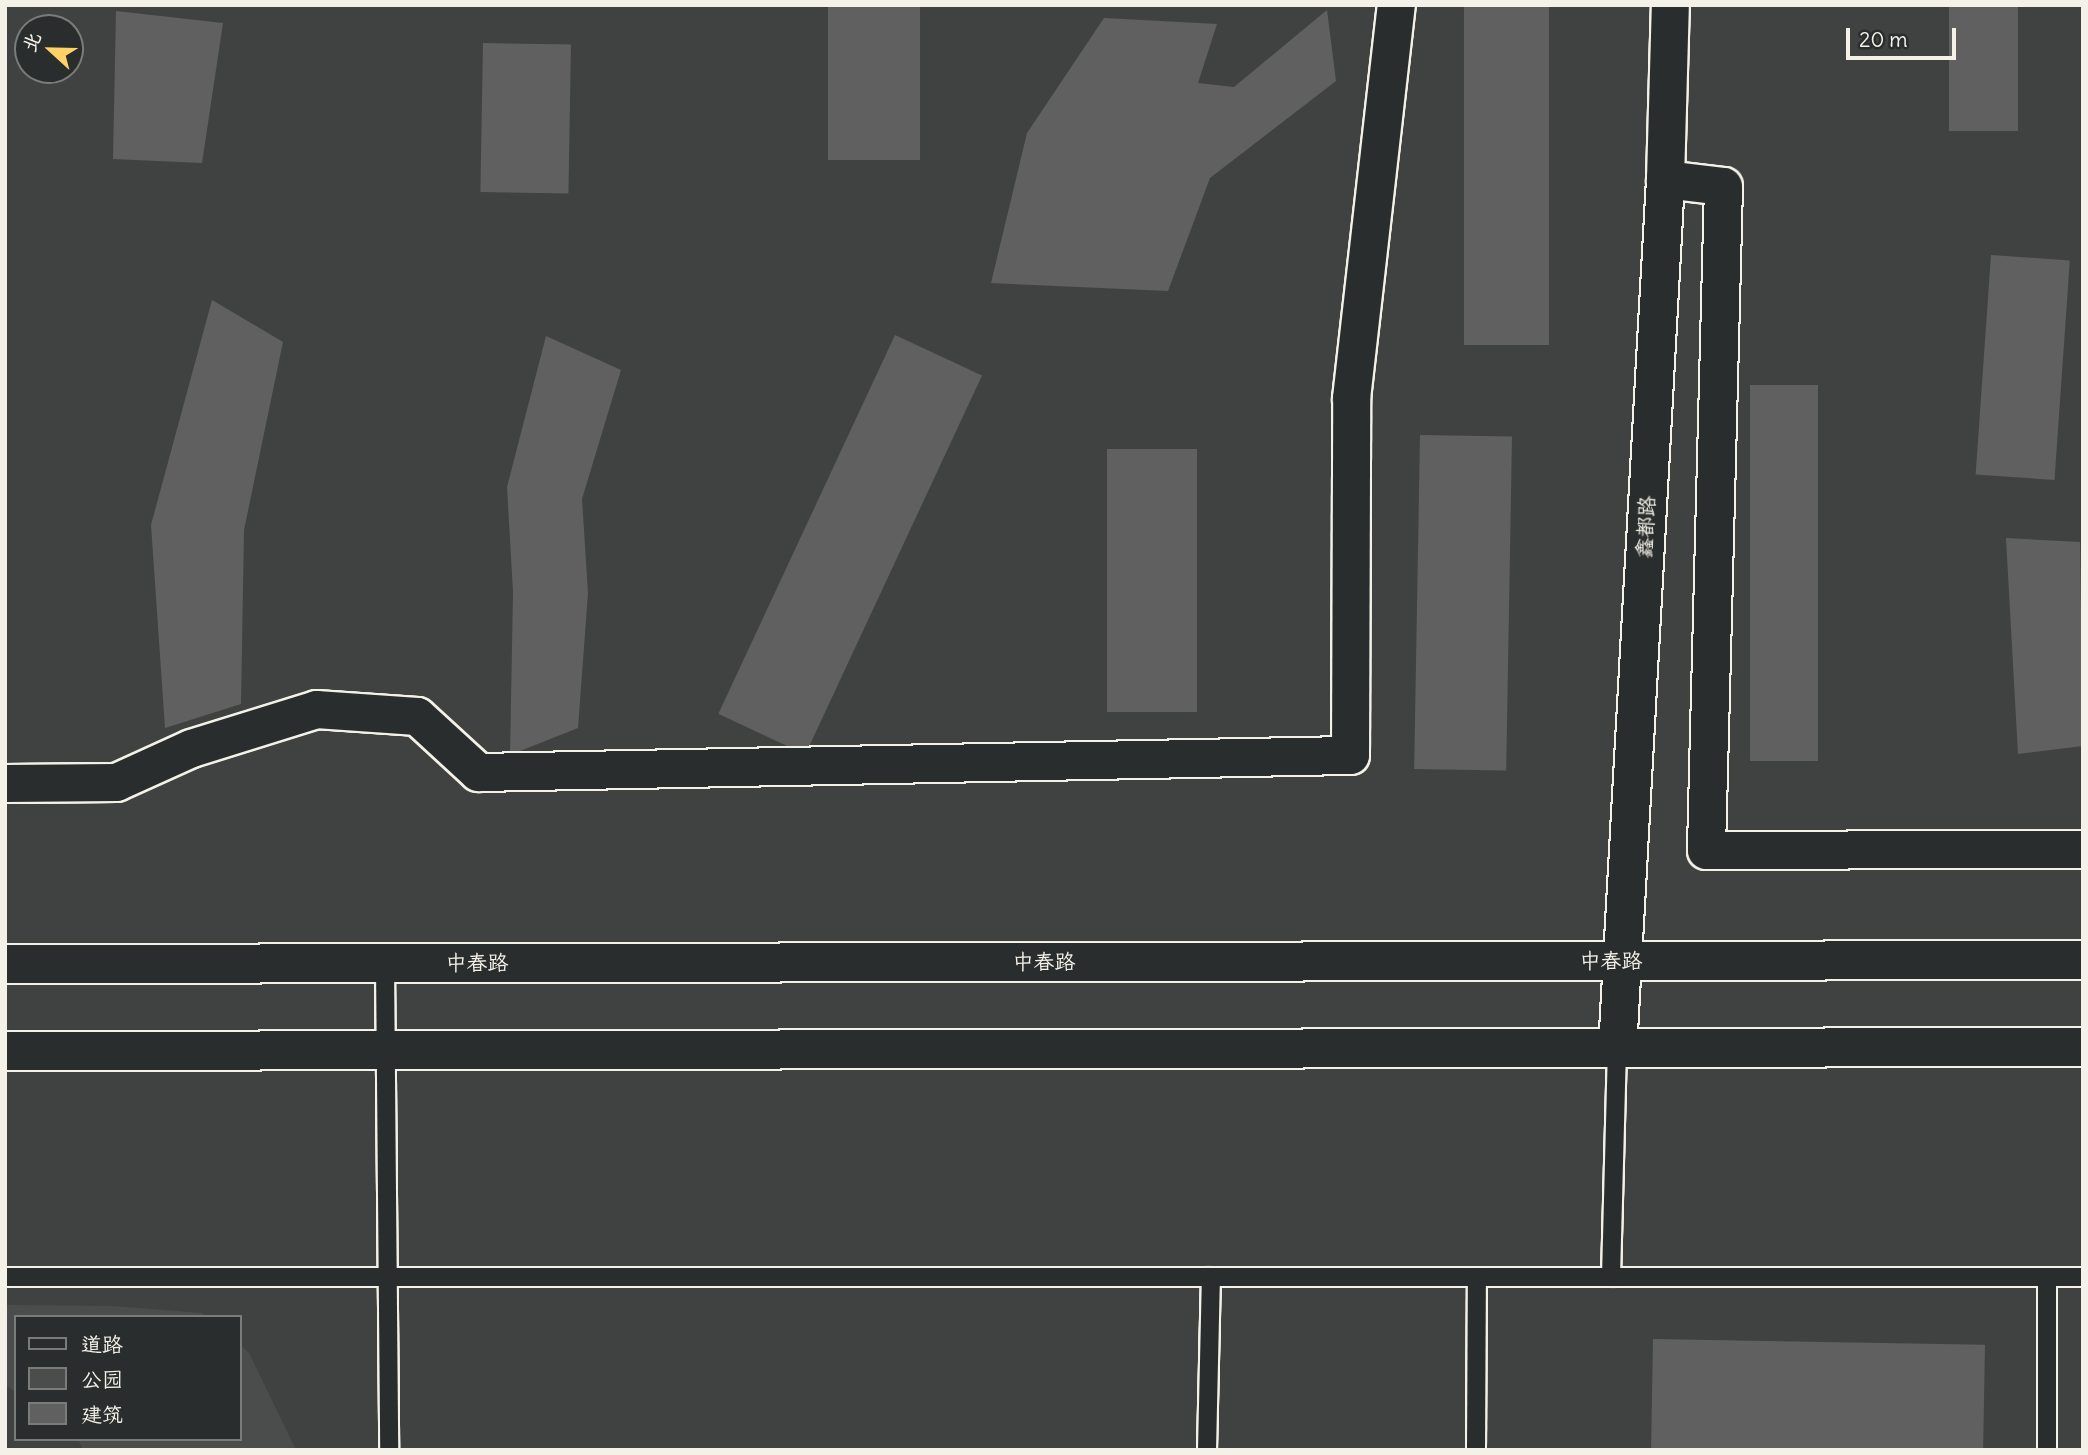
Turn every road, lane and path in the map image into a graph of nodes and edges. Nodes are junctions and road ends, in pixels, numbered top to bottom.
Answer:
1 (1396, 5) edge
2 (1670, 5) edge
3 (1665, 179) junction
4 (5, 783) edge
5 (2083, 849) edge
6 (2083, 960) edge
7 (1622, 961) junction
8 (5, 964) edge
9 (385, 964) junction
10 (2083, 1047) edge
11 (1617, 1049) junction
12 (5, 1051) edge
13 (384, 1051) junction
14 (2083, 1276) edge
15 (5, 1277) edge
16 (1211, 1277) junction
17 (1476, 1277) junction
18 (1611, 1277) junction
19 (2047, 1277) junction
20 (387, 1278) junction
21 (389, 1450) edge
22 (1207, 1450) edge
23 (1476, 1450) edge
24 (2047, 1450) edge

1 - 4 street
2 - 3 street, 鑫都路
3 - 5 street
3 - 7 street, 鑫都路
6 - 7 main road, 中春路
7 - 9 main road, 中春路
7 - 11 street, 鑫都路
8 - 9 main road, 中春路
9 - 13 lane
10 - 11 main road
11 - 13 main road
11 - 18 lane
12 - 13 main road
13 - 20 lane
14 - 19 lane
15 - 20 lane
16 - 17 lane
16 - 20 lane
16 - 22 lane
17 - 18 lane
17 - 23 lane
18 - 19 lane
19 - 24 lane
20 - 21 lane

